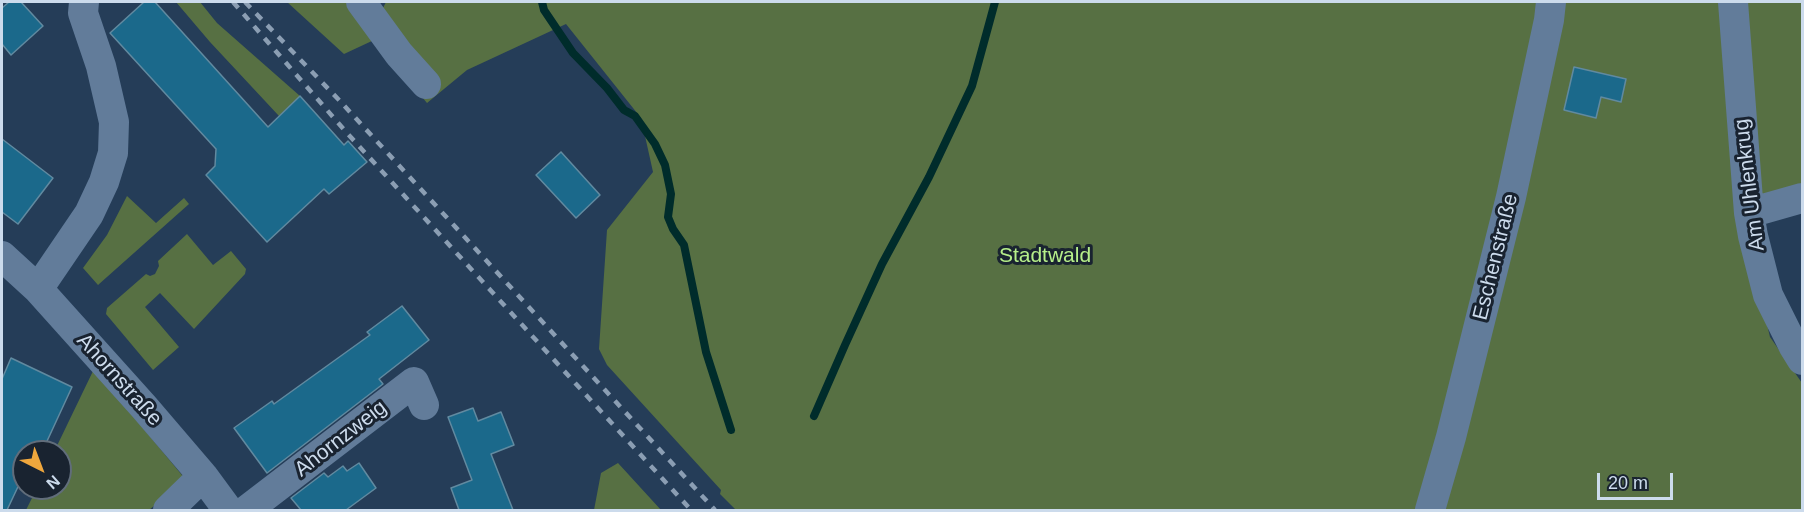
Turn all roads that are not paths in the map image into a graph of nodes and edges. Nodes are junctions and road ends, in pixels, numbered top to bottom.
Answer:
1 (84, 2) edge
2 (361, 2) edge
3 (1551, 2) edge
4 (1733, 2) edge
5 (426, 84) dead end
6 (1803, 198) edge
7 (1749, 213) junction
8 (2, 256) edge
9 (38, 289) junction
10 (1803, 360) edge
11 (424, 405) dead end
12 (202, 476) junction
13 (168, 510) edge
14 (228, 510) edge
15 (247, 510) edge
16 (1430, 510) edge

1 - 9 street
2 - 5 street
3 - 16 street, Eschenstraße
4 - 7 street, Am Uhlenkrug
6 - 7 street
7 - 10 street, Am Uhlenkrug
8 - 9 street, Ahornstraße
9 - 12 street, Ahornstraße
11 - 15 street, Ahornzweig
12 - 13 street
12 - 14 street, Ahornstraße

